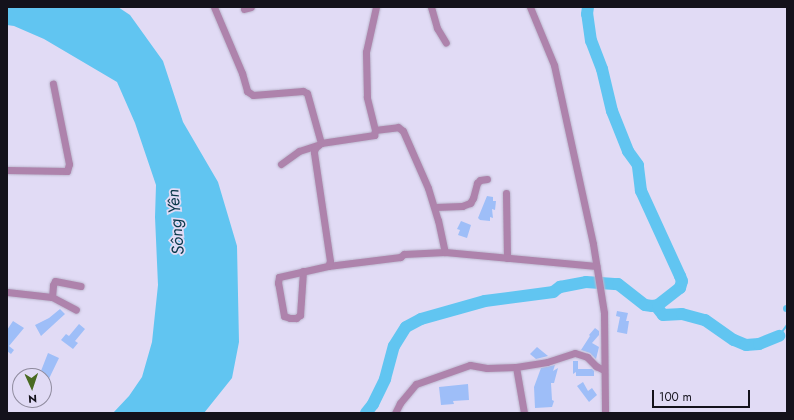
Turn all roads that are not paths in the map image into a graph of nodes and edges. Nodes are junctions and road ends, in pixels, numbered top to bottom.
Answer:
1 (214, 7) edge
2 (251, 7) edge
3 (376, 7) edge
4 (430, 7) edge
5 (530, 7) edge
6 (244, 9) dead end
7 (446, 43) dead end
8 (52, 84) dead end
9 (375, 130) junction
10 (320, 144) junction
11 (281, 164) dead end
12 (7, 170) edge
13 (487, 179) dead end
14 (506, 193) dead end
15 (435, 207) junction
16 (445, 252) junction
17 (507, 258) junction
18 (328, 266) junction
19 (597, 269) junction
20 (303, 271) junction
21 (81, 286) dead end
22 (7, 292) edge
23 (52, 297) junction
24 (76, 310) dead end
25 (516, 367) junction
26 (604, 370) junction
27 (395, 413) edge
28 (524, 413) edge
29 (605, 413) edge

1 - 10 street
2 - 6 street
3 - 9 street
4 - 7 street
5 - 19 street
8 - 12 street
9 - 10 street
9 - 15 street
10 - 11 street
10 - 18 street
13 - 15 street
14 - 17 street
15 - 16 street
16 - 17 street
16 - 18 street
17 - 19 street
18 - 20 street
19 - 26 street
20 - 20 street
21 - 23 street
22 - 23 street
23 - 24 street
25 - 26 street
25 - 27 street
25 - 28 street
26 - 29 street

